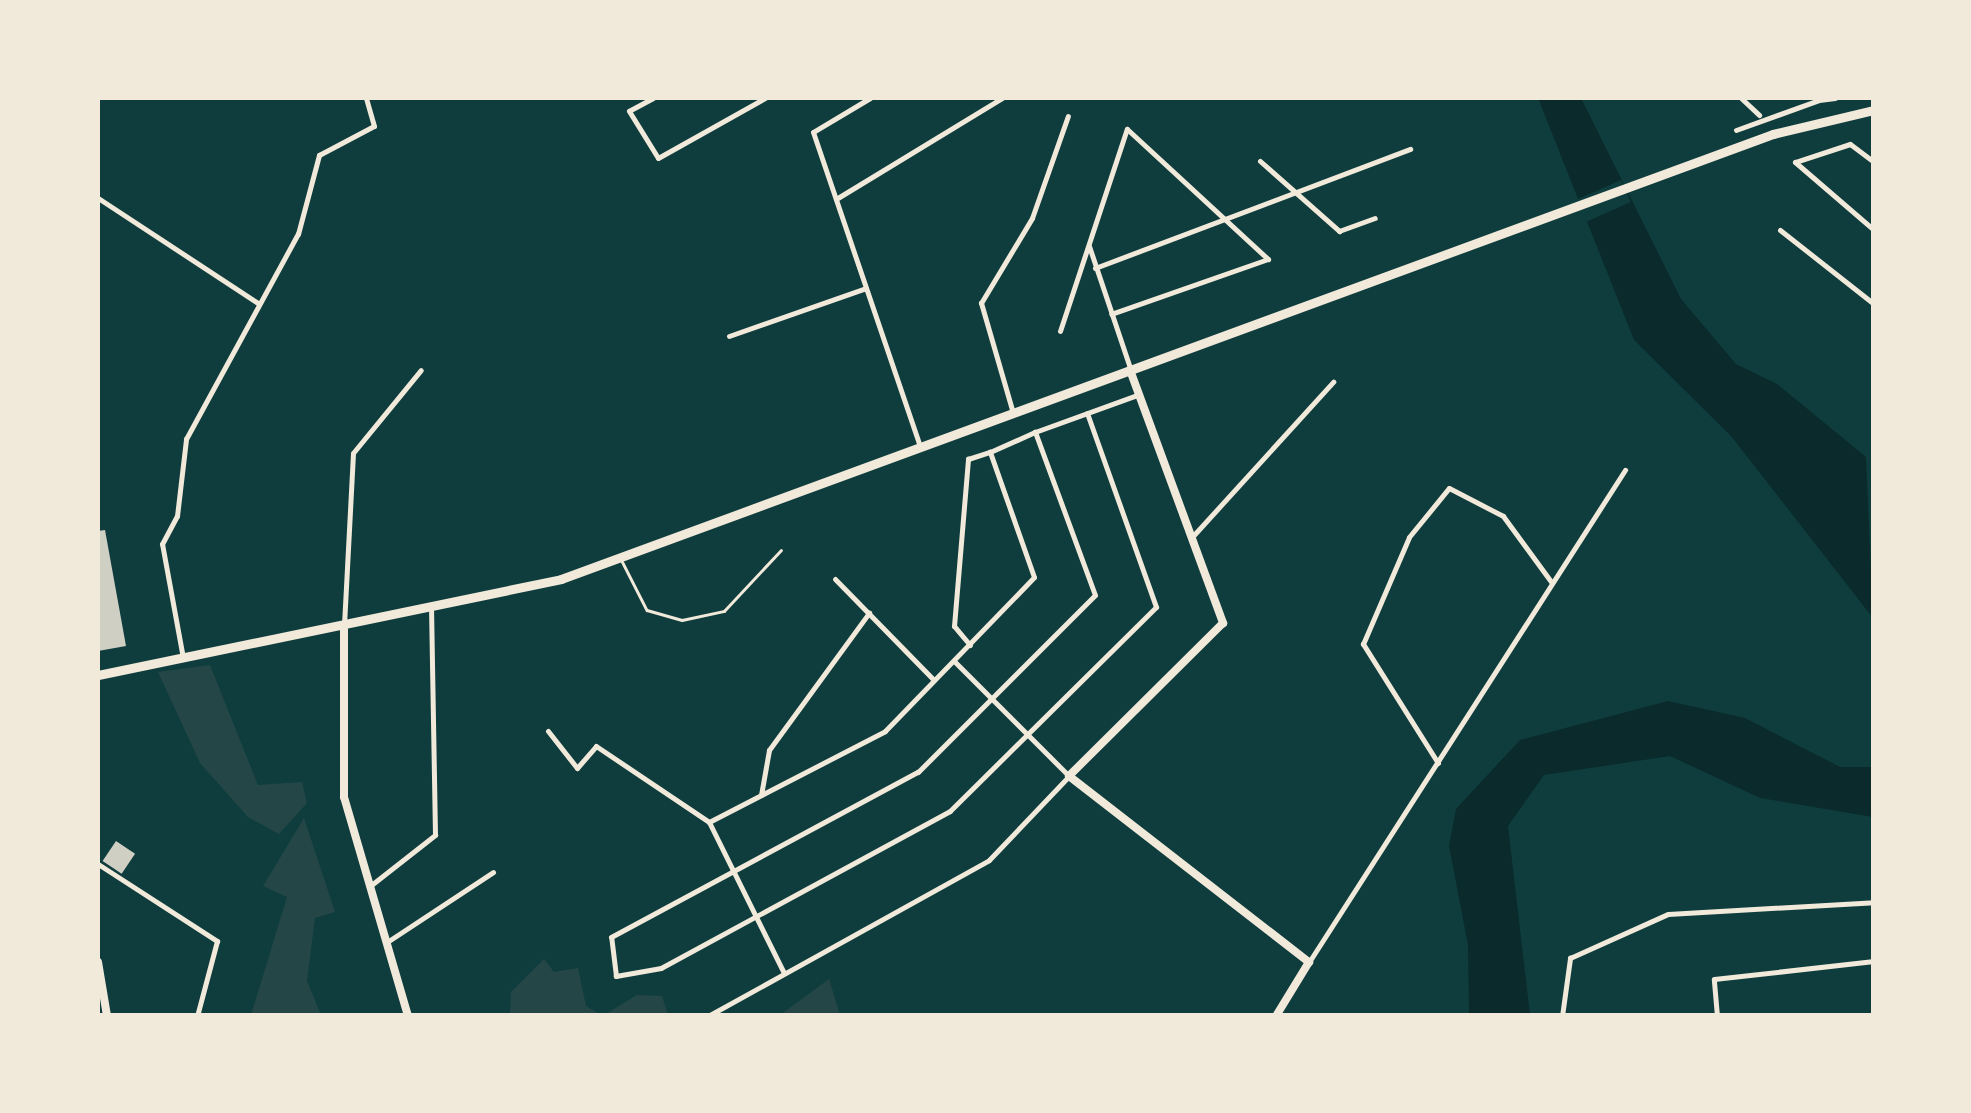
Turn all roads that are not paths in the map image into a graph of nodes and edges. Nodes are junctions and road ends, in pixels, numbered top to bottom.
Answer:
1 (366, 98) edge
2 (652, 98) edge
3 (765, 98) edge
4 (870, 98) edge
5 (1002, 98) edge
6 (1742, 98) edge
7 (1835, 98) edge
8 (1818, 99) edge
9 (1874, 110) edge
10 (1760, 114) junction
11 (1068, 116) dead end
12 (1736, 130) dead end
13 (1410, 149) dead end
14 (1260, 162) dead end
15 (1874, 162) edge
16 (1297, 192) junction
17 (98, 198) edge
18 (836, 199) junction
19 (1227, 218) junction
20 (1375, 218) dead end
21 (1780, 230) dead end
22 (1874, 230) edge
23 (1088, 243) junction
24 (1096, 268) junction
25 (866, 288) junction
26 (258, 303) junction
27 (1874, 304) edge
28 (1112, 314) junction
29 (1060, 332) dead end
30 (729, 336) dead end
31 (421, 370) dead end
32 (1130, 370) junction
33 (1332, 382) dead end
34 (1141, 394) junction
35 (1013, 413) junction
36 (1087, 414) junction
37 (1035, 432) junction
38 (920, 447) junction
39 (990, 452) junction
40 (1625, 470) dead end
41 (1192, 537) junction
42 (781, 550) dead end
43 (620, 558) junction
44 (834, 578) dead end
45 (1552, 582) junction
46 (431, 610) junction
47 (868, 614) junction
48 (344, 628) junction
49 (970, 646) junction
50 (184, 659) junction
51 (954, 661) junction
52 (98, 676) edge
53 (935, 681) junction
54 (989, 697) junction
55 (548, 732) dead end
56 (1025, 735) junction
57 (1438, 763) junction
58 (1069, 776) junction
59 (762, 795) junction
60 (709, 822) junction
61 (98, 864) edge
62 (729, 868) junction
63 (493, 872) dead end
64 (368, 887) junction
65 (1874, 902) edge
66 (755, 916) junction
67 (386, 942) junction
68 (1874, 961) edge
69 (98, 962) edge
70 (1308, 962) junction
71 (784, 973) junction
72 (107, 1016) edge
73 (198, 1016) edge
74 (408, 1016) edge
75 (708, 1016) edge
76 (1276, 1016) edge
77 (1562, 1016) edge
78 (1717, 1016) edge

1 - 26 street
2 - 3 street
4 - 18 street
5 - 18 street
6 - 10 street
7 - 8 street
8 - 10 street
9 - 32 highway
10 - 12 street
11 - 35 street
13 - 16 street
14 - 16 street
15 - 22 street
16 - 19 street
16 - 20 street
17 - 26 street
18 - 25 street
19 - 23 street
19 - 24 street
19 - 28 street
21 - 27 street
23 - 24 street
23 - 29 street
24 - 28 street
25 - 30 street
25 - 38 street
26 - 50 street
28 - 32 street
31 - 48 street
32 - 34 street
32 - 35 highway
33 - 41 street
34 - 36 street
34 - 41 street
35 - 38 highway
36 - 37 street
36 - 56 street
37 - 39 street
37 - 54 street
38 - 43 highway
39 - 49 street
39 - 49 street
40 - 45 street
41 - 58 street
42 - 43 lane
43 - 46 highway
44 - 47 street
45 - 57 street
45 - 57 street
46 - 48 highway
46 - 64 street
47 - 53 street
47 - 59 street
48 - 50 highway
48 - 64 street
49 - 51 street
50 - 52 highway
51 - 53 street
51 - 54 street
53 - 59 street
54 - 56 street
54 - 62 street
55 - 60 street
56 - 58 street
56 - 66 street
57 - 70 street
58 - 70 street
58 - 71 street
59 - 60 street
60 - 62 street
61 - 73 street
62 - 66 street
62 - 66 street
63 - 67 street
64 - 67 street
65 - 77 street
66 - 71 street
67 - 74 street
68 - 78 street
69 - 72 street
70 - 76 street
71 - 75 street

